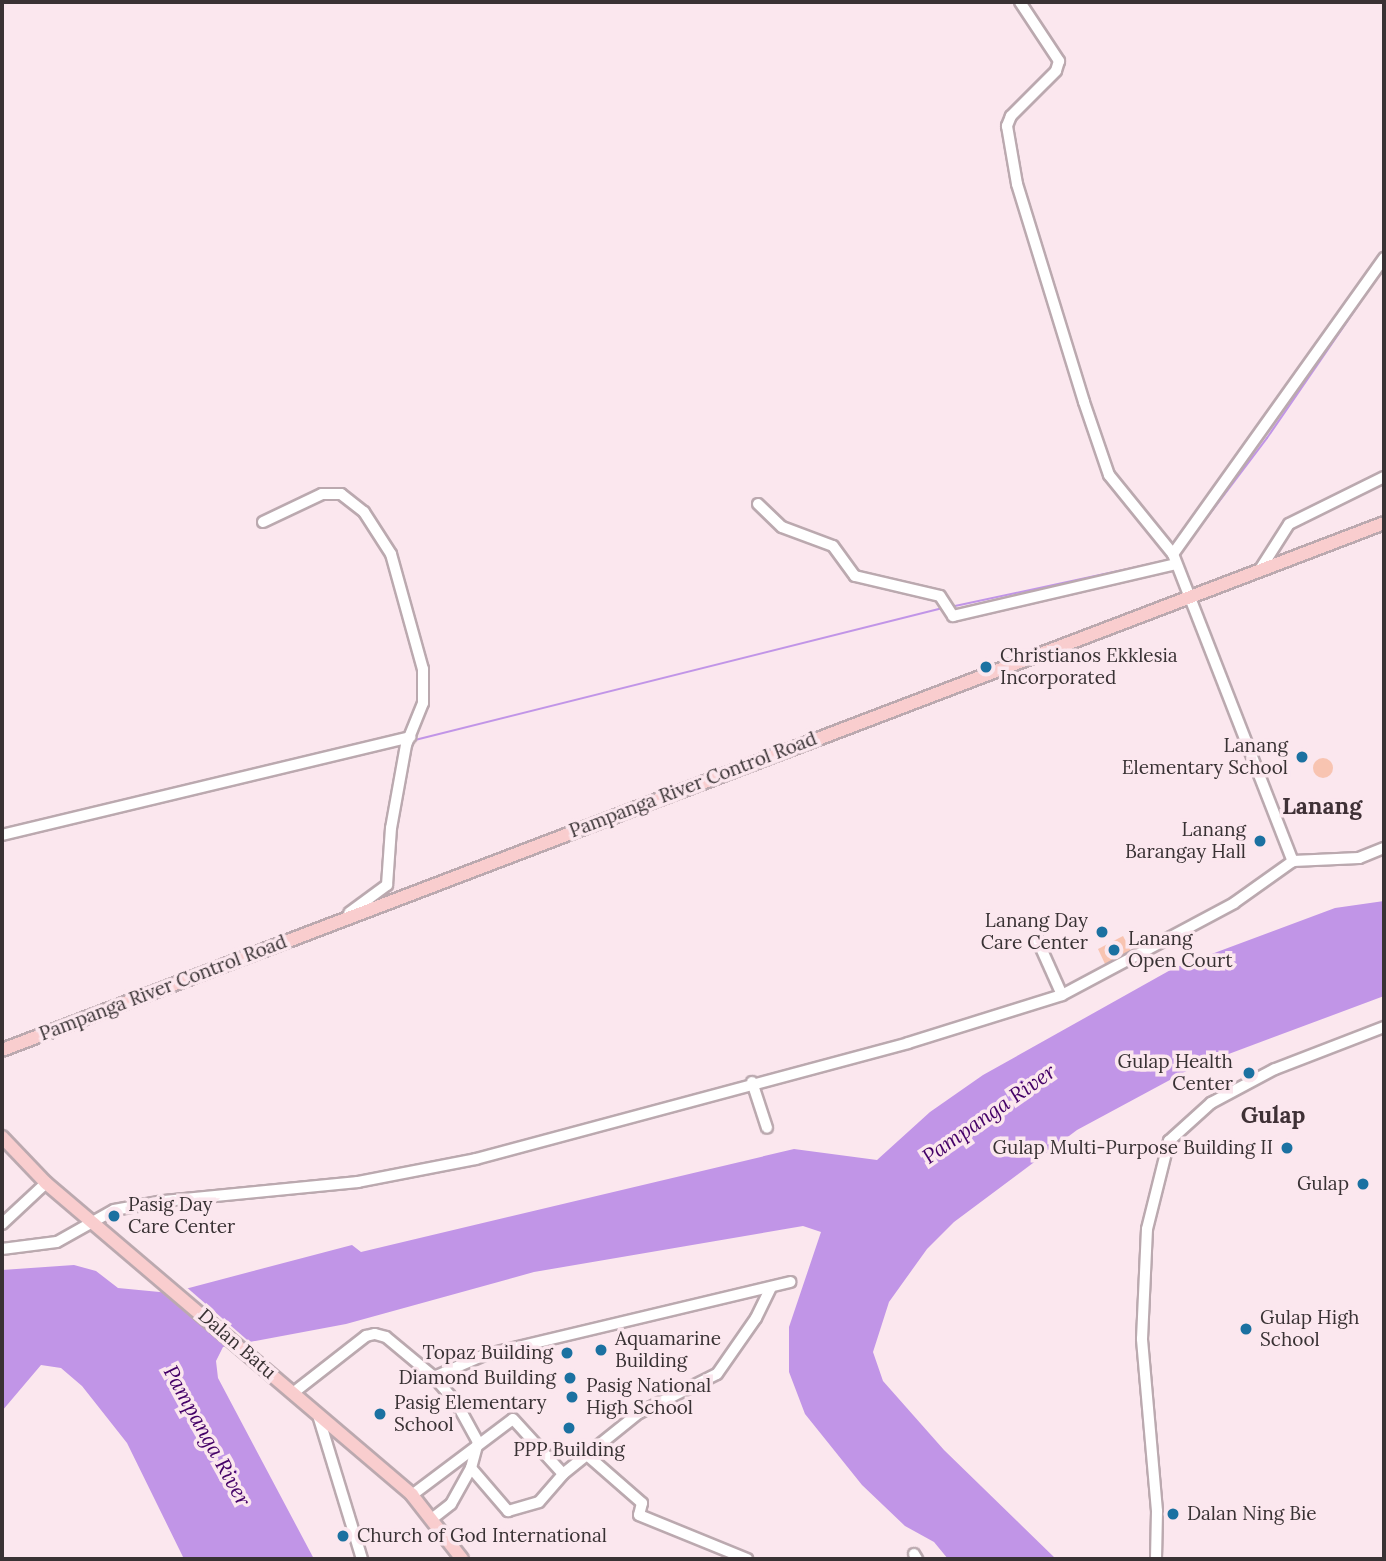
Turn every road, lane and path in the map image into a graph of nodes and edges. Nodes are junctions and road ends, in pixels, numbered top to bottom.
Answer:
1 (1020, 2) edge
2 (1384, 258) edge
3 (1384, 477) edge
4 (758, 504) dead end
5 (263, 523) dead end
6 (1384, 523) edge
7 (1175, 559) junction
8 (1259, 571) junction
9 (1188, 602) junction
10 (408, 741) junction
11 (2, 835) edge
12 (1384, 848) edge
13 (1293, 861) junction
14 (341, 921) junction
15 (1037, 939) dead end
16 (1062, 995) junction
17 (1384, 1027) edge
18 (2, 1050) edge
19 (752, 1082) junction
20 (767, 1128) dead end
21 (2, 1137) edge
22 (47, 1183) junction
23 (90, 1221) junction
24 (2, 1224) edge
25 (2, 1249) edge
26 (790, 1282) dead end
27 (771, 1287) junction
28 (434, 1377) junction
29 (293, 1393) junction
30 (318, 1416) junction
31 (478, 1442) junction
32 (587, 1455) junction
33 (471, 1468) junction
34 (563, 1474) junction
35 (412, 1494) junction
36 (432, 1519) junction
37 (362, 1559) edge
38 (462, 1559) edge
39 (747, 1559) edge
40 (1156, 1559) edge

1 - 7 street
2 - 7 street
3 - 8 street
4 - 7 street
5 - 10 street
6 - 8 main road, Pampanga River Control Road
7 - 9 street
8 - 9 main road, Pampanga River Control Road
9 - 13 street
9 - 14 main road, Pampanga River Control Road
10 - 11 street
10 - 14 street
12 - 13 street
13 - 16 street
14 - 18 main road, Pampanga River Control Road
15 - 16 street
16 - 19 street
17 - 40 street
19 - 20 street
19 - 23 street
21 - 22 main road, Dalan Batu
22 - 23 main road, Dalan Batu
22 - 24 street
23 - 25 street
23 - 29 main road, Dalan Batu
26 - 27 street
27 - 28 street
27 - 32 street
28 - 29 street
28 - 31 street
29 - 30 main road, Dalan Batu
30 - 35 main road, Dalan Batu
30 - 37 street
31 - 33 street
31 - 34 street
31 - 35 street
32 - 34 street
32 - 39 street
33 - 34 street
33 - 36 street
35 - 36 main road, Dalan Batu
36 - 38 main road, Dalan Batu

